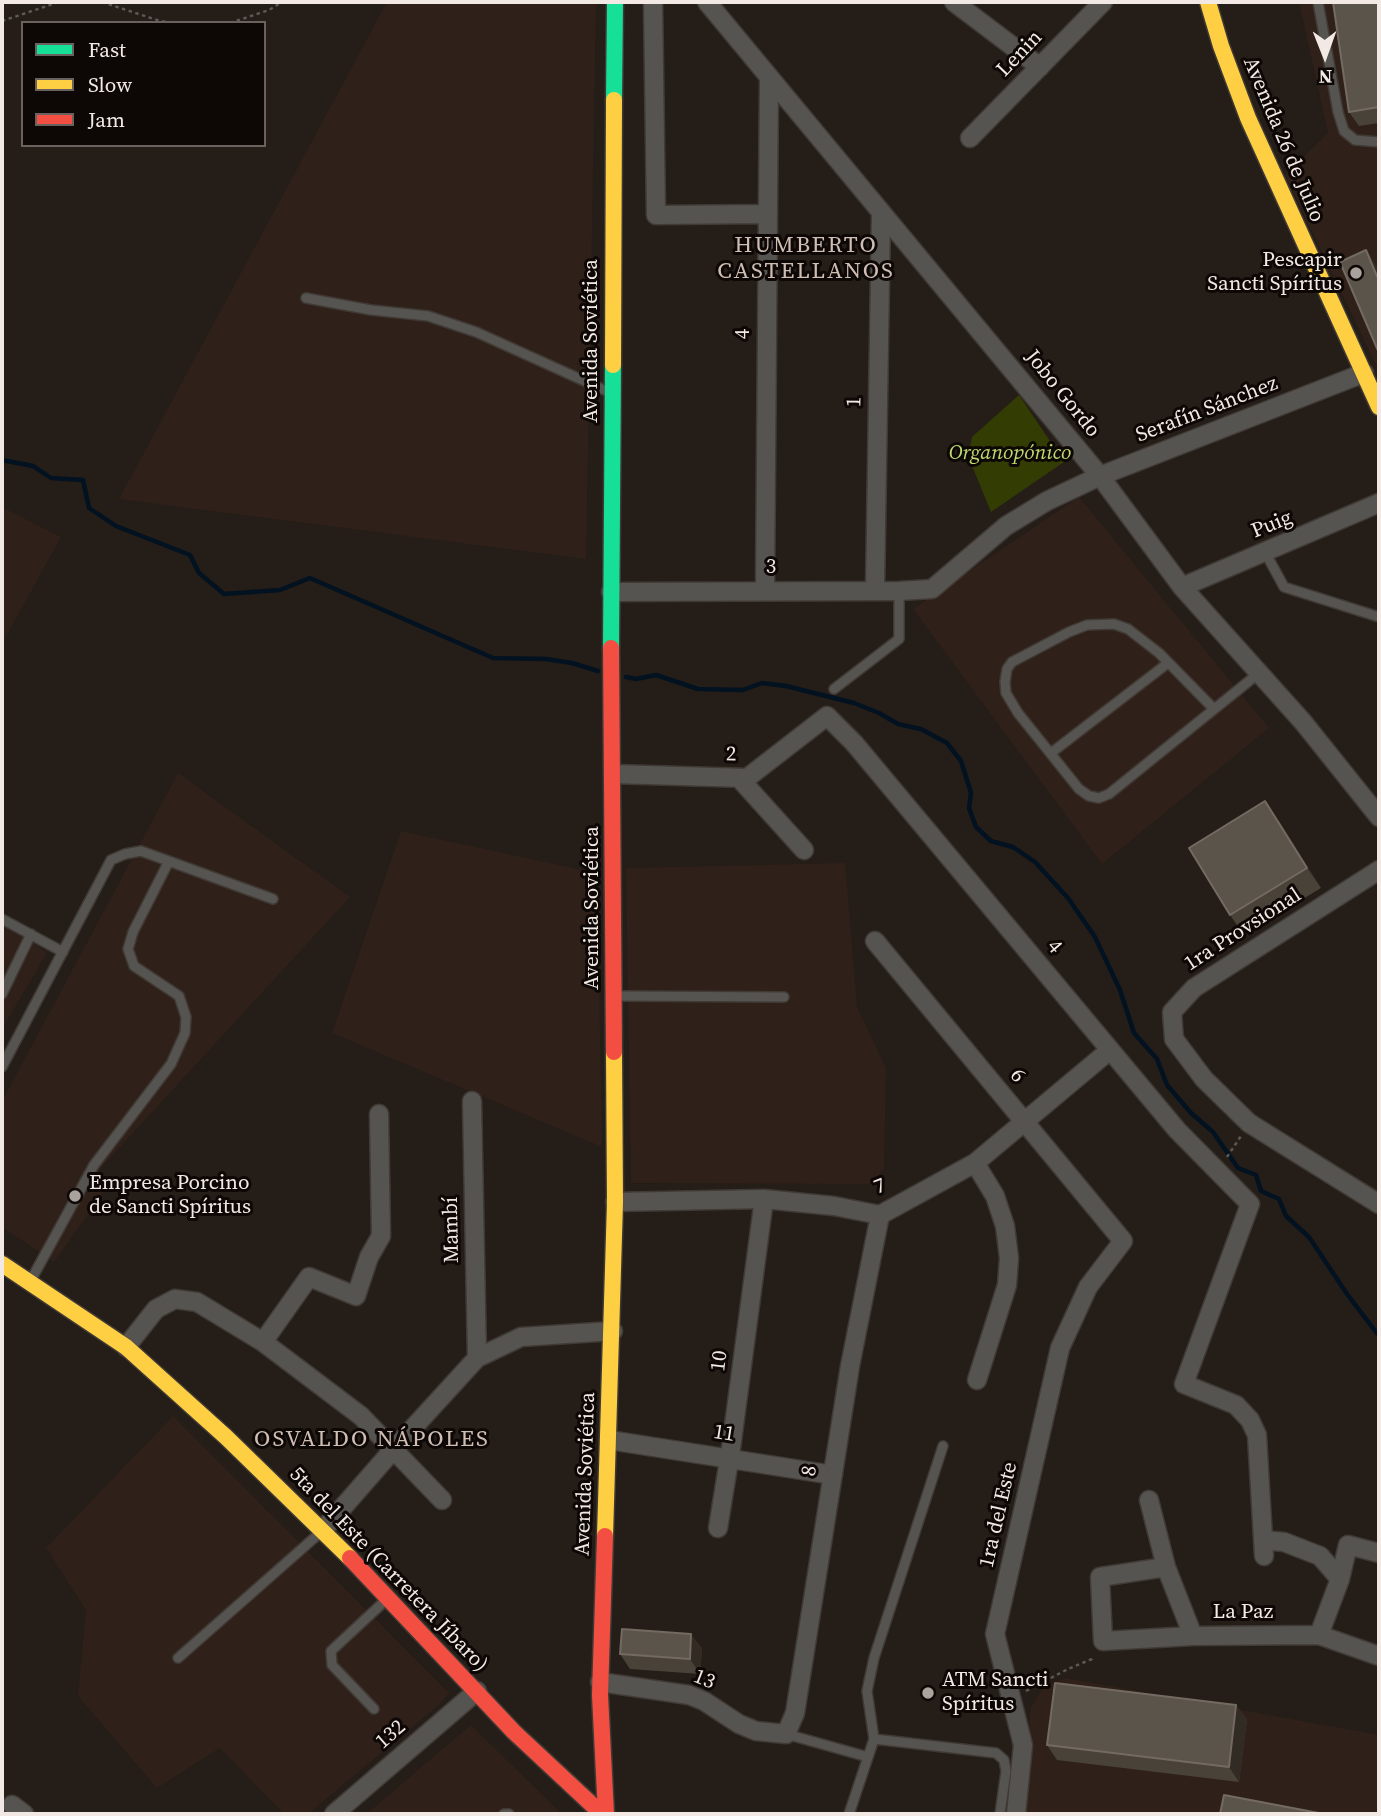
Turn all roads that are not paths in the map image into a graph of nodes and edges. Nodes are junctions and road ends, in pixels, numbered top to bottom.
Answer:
1 (615, 2) edge
2 (653, 2) edge
3 (707, 2) edge
4 (954, 2) edge
5 (1103, 2) edge
6 (1208, 2) edge
7 (1318, 2) edge
8 (1040, 67) junction
9 (769, 78) junction
10 (970, 138) dead end
11 (1379, 142) edge
12 (768, 214) junction
13 (881, 214) junction
14 (306, 298) dead end
15 (1364, 373) junction
16 (613, 393) junction
17 (1379, 407) edge
18 (1100, 476) junction
19 (1379, 503) edge
20 (1265, 552) junction
21 (1182, 587) junction
22 (932, 589) joint
23 (765, 590) junction
24 (875, 590) junction
25 (899, 591) junction
26 (611, 593) junction
27 (1379, 617) edge
28 (1168, 663) junction
29 (1259, 673) junction
30 (834, 689) dead end
31 (1214, 709) junction
32 (827, 716) joint
33 (1051, 753) junction
34 (613, 775) junction
35 (739, 778) junction
36 (1379, 817) edge
37 (804, 850) dead end
38 (169, 861) junction
39 (1379, 870) edge
40 (273, 899) dead end
41 (2, 919) edge
42 (31, 934) junction
43 (875, 941) dead end
44 (63, 952) junction
45 (2, 994) edge
46 (614, 996) junction
47 (784, 997) dead end
48 (1110, 1050) junction
49 (2, 1067) edge
50 (472, 1101) dead end
51 (379, 1114) dead end
52 (1026, 1122) junction
53 (975, 1163) junction
54 (764, 1199) junction
55 (615, 1202) junction
56 (1379, 1204) edge
57 (880, 1215) junction
58 (1123, 1241) joint
59 (2, 1264) edge
60 (30, 1282) junction
61 (613, 1331) junction
62 (263, 1342) junction
63 (126, 1347) junction
64 (478, 1358) junction
65 (976, 1380) dead end
66 (609, 1440) junction
67 (943, 1446) dead end
68 (392, 1451) junction
69 (730, 1458) junction
70 (833, 1475) junction
71 (442, 1500) dead end
72 (1149, 1500) dead end
73 (718, 1528) dead end
74 (323, 1530) junction
75 (1379, 1553) edge
76 (1166, 1567) junction
77 (1340, 1579) junction
78 (388, 1598) junction
79 (1319, 1635) junction
80 (1194, 1636) junction
81 (1379, 1656) edge
82 (178, 1658) dead end
83 (600, 1682) junction
84 (477, 1691) junction
85 (374, 1709) dead end
86 (601, 1734) junction
87 (786, 1734) junction
88 (874, 1739) junction
89 (868, 1757) junction
90 (545, 1763) junction
91 (334, 1814) edge
92 (504, 1814) edge
93 (509, 1814) edge
94 (604, 1814) edge
95 (849, 1814) edge
96 (1000, 1814) edge
97 (1016, 1814) edge

1 - 16 street, Avenida Soviética
2 - 12 street
3 - 9 street, Jobo Gordo
4 - 8 street
5 - 8 street, Lenin
6 - 15 street, Avenida 26 de Julio
7 - 11 lane
8 - 10 street, Lenin
9 - 12 street, 4
9 - 13 street, Jobo Gordo
12 - 23 street, 4
13 - 18 street, Jobo Gordo
13 - 24 street, 1
14 - 16 lane
15 - 17 street, Avenida 26 de Julio
15 - 18 street, Serafín Sánchez
16 - 26 street, Avenida Soviética
18 - 21 street, Jobo Gordo
18 - 22 street, Serafín Sánchez
19 - 20 street, Puig
20 - 21 street, Puig
20 - 27 lane
21 - 29 street, Jobo Gordo
22 - 25 street, 3
23 - 24 street, 3
23 - 26 street, 3
24 - 25 street, 3
25 - 30 lane
26 - 34 street, Avenida Soviética
28 - 31 lane
28 - 33 lane
28 - 33 lane
29 - 31 lane
29 - 36 street, Jobo Gordo
31 - 33 lane
32 - 35 street, 2
32 - 48 street, 4
34 - 35 street, 2
34 - 46 street, Avenida Soviética
35 - 37 street
38 - 40 lane
38 - 44 lane
38 - 60 lane
39 - 56 street, 1ra Provsional
41 - 42 lane
42 - 44 lane
42 - 45 lane
43 - 52 street, 6
44 - 49 lane
46 - 47 lane
46 - 55 street, Avenida Soviética
48 - 52 street, 7
48 - 77 street, 4
50 - 64 street, Mambí
51 - 62 street
52 - 53 street, 7
52 - 58 street, 6
53 - 57 street, 7
53 - 65 street
54 - 55 street, 7
54 - 57 street, 7
54 - 69 street, 10
55 - 61 street, Avenida Soviética
57 - 70 street, 8
58 - 97 street, 1ra del Este
59 - 60 street, 5ta del Este (Carretera Jíbaro)
60 - 63 street, 5ta del Este (Carretera Jíbaro)
61 - 64 street
61 - 66 street, Avenida Soviética
62 - 63 street
62 - 68 street
63 - 74 street, 5ta del Este (Carretera Jíbaro)
64 - 68 street
66 - 69 street, 11
66 - 83 street, Avenida Soviética
67 - 88 lane
68 - 71 street
68 - 74 street
69 - 70 street, 11
69 - 73 street, 10
70 - 87 street, 8
72 - 76 street
74 - 78 street, 5ta del Este (Carretera Jíbaro)
74 - 82 lane
75 - 77 street
76 - 80 street
76 - 80 street, La Paz
77 - 79 street
78 - 84 street, 5ta del Este (Carretera Jíbaro)
78 - 85 lane
79 - 80 street, La Paz
79 - 81 street, La Paz
83 - 86 street, Avenida Soviética
83 - 87 street, 13
84 - 90 street, 5ta del Este (Carretera Jíbaro)
84 - 91 street, 132
86 - 90 street
86 - 94 street, Avenida Soviética
87 - 89 lane
88 - 89 lane
88 - 96 lane
89 - 95 lane
90 - 94 street, 5ta del Este (Carretera Jíbaro)
92 - 93 lane

